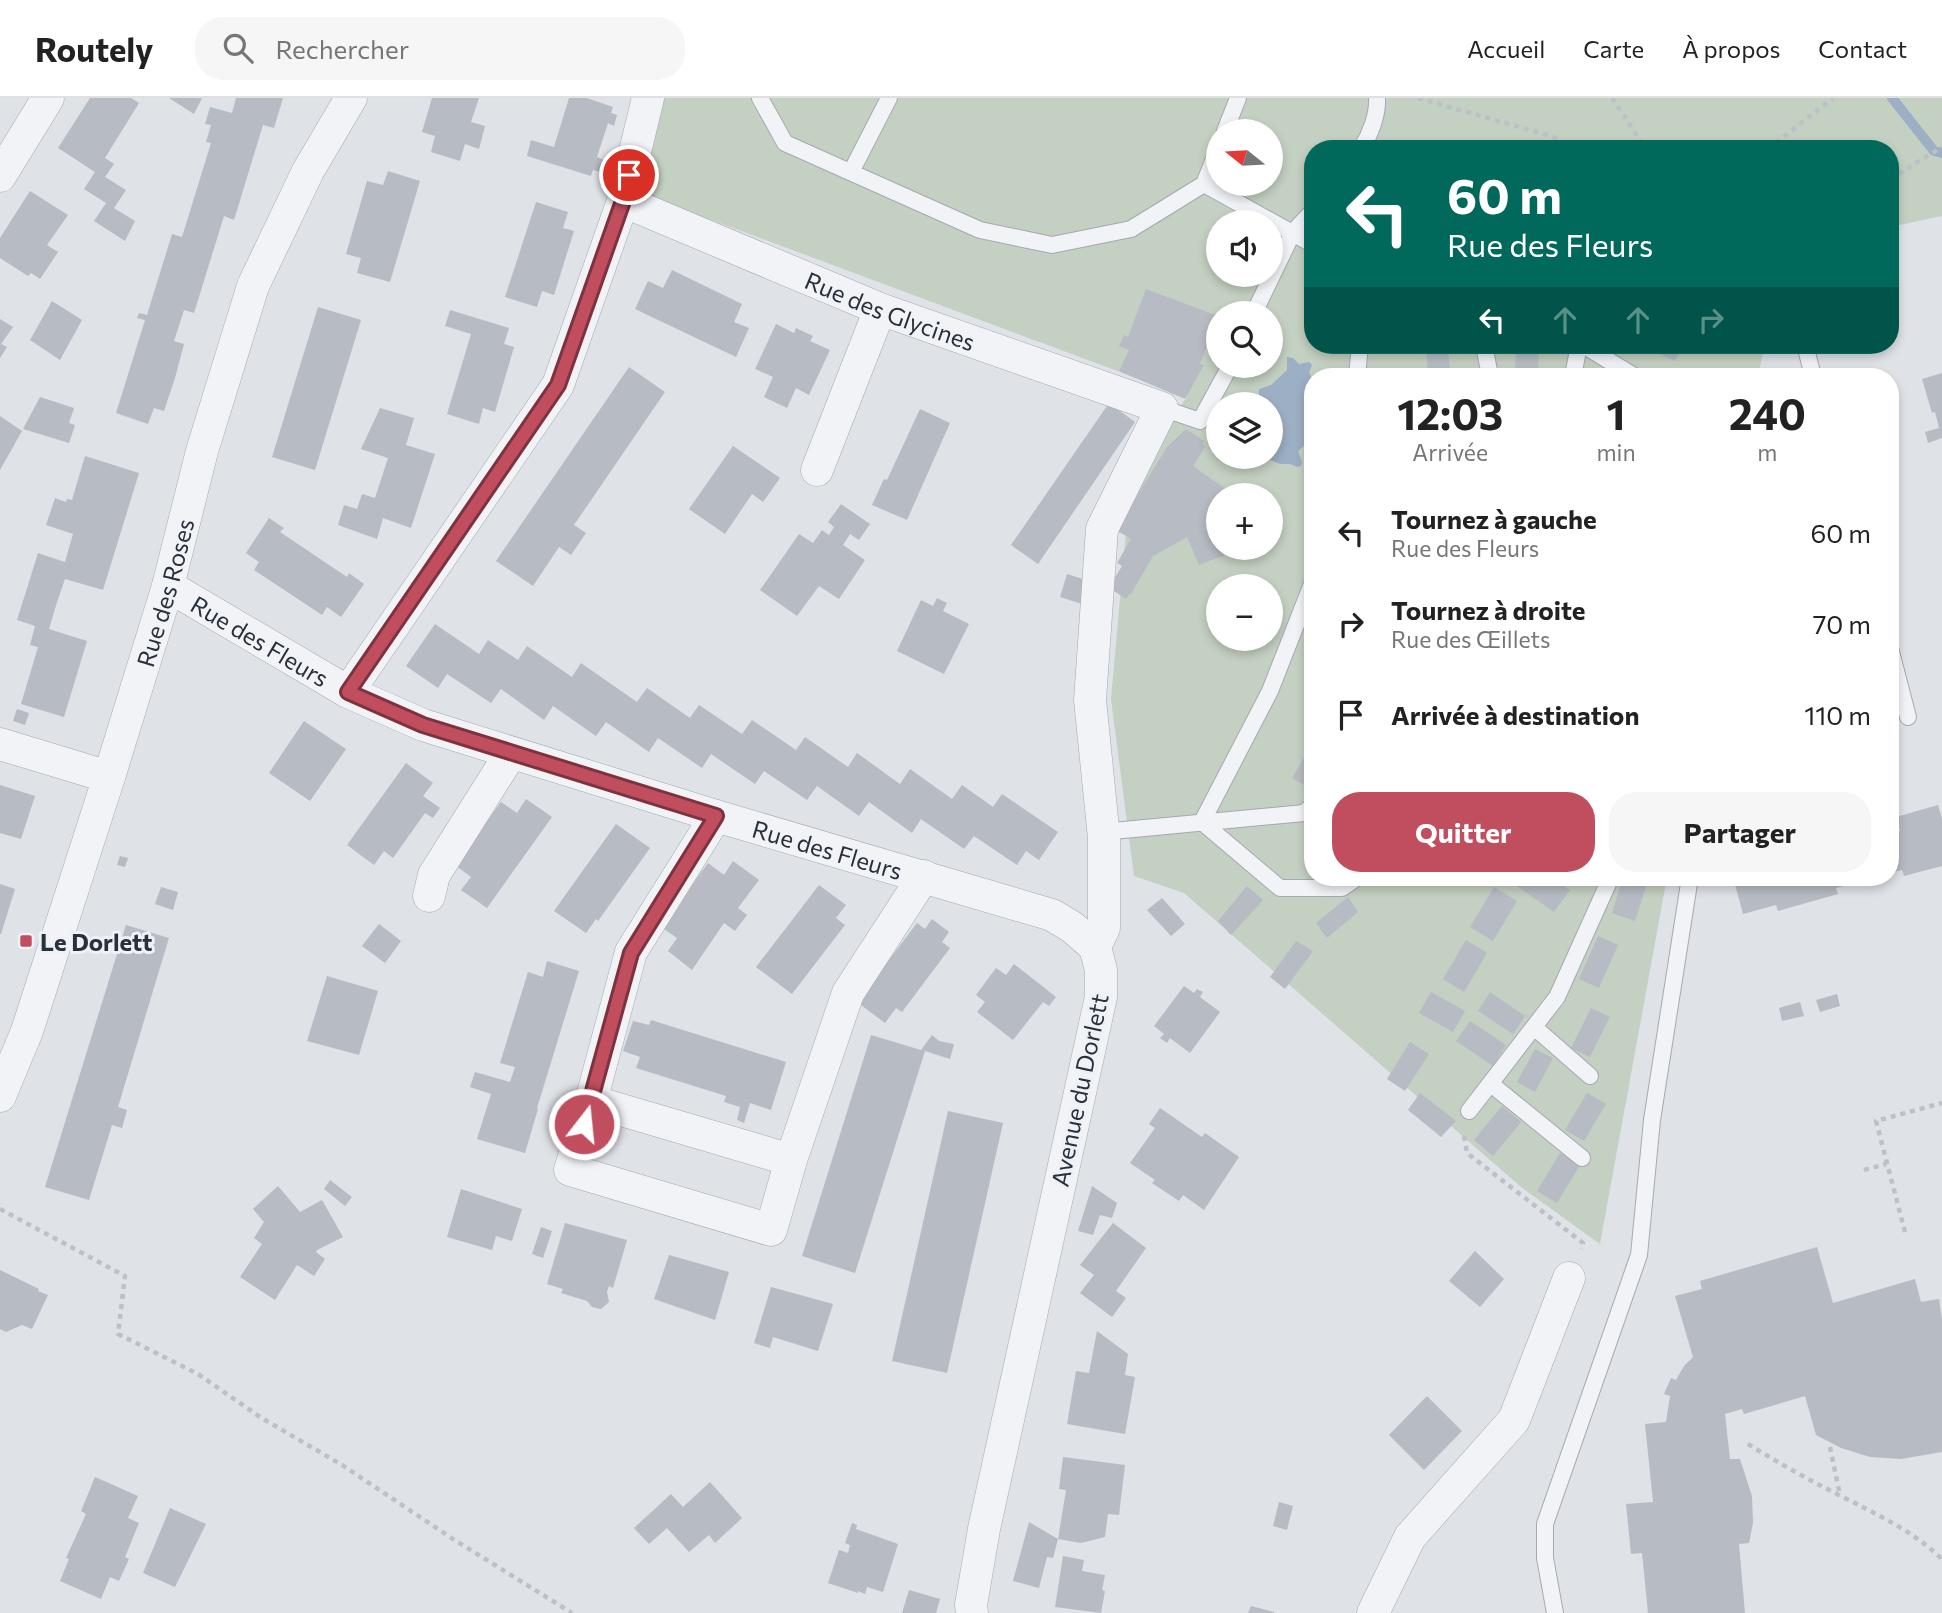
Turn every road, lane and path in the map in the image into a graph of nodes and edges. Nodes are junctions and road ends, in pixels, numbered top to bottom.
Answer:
1 (48, 98) edge
2 (351, 98) edge
3 (648, 98) edge
4 (760, 98) edge
5 (889, 98) edge
6 (1238, 98) edge
7 (1377, 98) edge
8 (1418, 98) edge
9 (1612, 98) edge
10 (1833, 98) edge
11 (1230, 119) edge
12 (1367, 140) edge
13 (1559, 140) edge
14 (1640, 140) edge
15 (1779, 140) edge
16 (1942, 147) edge
17 (851, 172) junction
18 (1899, 173) edge
19 (0, 176) edge
20 (1206, 179) edge
21 (1204, 184) junction
22 (623, 201) junction
23 (1304, 220) edge
24 (1293, 232) junction
25 (1304, 239) edge
26 (1260, 301) edge
27 (880, 309) junction
28 (1596, 354) edge
29 (1620, 368) edge
30 (1223, 378) edge
31 (1162, 408) junction
32 (817, 470) dead end
33 (168, 586) junction
34 (1304, 604) edge
35 (1899, 683) edge
36 (348, 692) junction
37 (1908, 718) dead end
38 (0, 744) edge
39 (510, 753) junction
40 (109, 776) junction
41 (1304, 813) edge
42 (716, 816) junction
43 (1202, 822) junction
44 (1102, 832) junction
45 (924, 876) junction
46 (1345, 886) edge
47 (1607, 886) edge
48 (1689, 886) edge
49 (429, 896) dead end
50 (1095, 947) junction
51 (1534, 1027) junction
52 (1590, 1076) dead end
53 (1491, 1084) junction
54 (0, 1096) edge
55 (591, 1101) junction
56 (1942, 1103) edge
57 (1469, 1111) joint
58 (1582, 1158) dead end
59 (791, 1160) junction
60 (1886, 1164) junction
61 (1864, 1170) dead end
62 (0, 1209) edge
63 (1905, 1232) dead end
64 (1569, 1278) joint
65 (1748, 1444) dead end
66 (1830, 1447) dead end
67 (1840, 1496) junction
68 (1942, 1559) edge
69 (572, 1613) edge
70 (972, 1613) edge
71 (1373, 1613) edge
72 (1555, 1613) edge

1 - 19 street
2 - 33 street, Rue des Roses
3 - 22 street
4 - 17 lane
5 - 17 lane
6 - 11 lane
7 - 12 lane
8 - 13 path
9 - 14 path
10 - 15 path
16 - 18 path
17 - 21 lane
20 - 21 lane
21 - 24 lane
22 - 27 street, Rue des Glycines
22 - 36 street
23 - 24 lane
24 - 25 lane
24 - 26 lane
27 - 31 street, Rue des Glycines
27 - 32 street
28 - 29 lane
30 - 31 lane
31 - 44 street, Avenue du Dorlett
33 - 36 street, Rue des Fleurs
33 - 40 street, Rue des Roses
34 - 43 lane
35 - 37 lane
36 - 39 street, Rue des Fleurs
38 - 40 street
39 - 42 street, Rue des Fleurs
39 - 49 street
40 - 54 street, Rue des Roses
41 - 43 lane
42 - 45 street, Rue des Fleurs
42 - 55 street
43 - 44 lane
43 - 46 lane
44 - 50 street, Avenue du Dorlett
45 - 50 street, Rue des Fleurs
45 - 59 street
47 - 51 lane
48 - 72 lane
50 - 70 street, Avenue du Dorlett
51 - 52 lane
51 - 53 lane
53 - 57 lane
53 - 58 lane
55 - 59 street
55 - 59 street
56 - 60 path
57 - 64 path
60 - 61 path
60 - 63 path
62 - 69 path
64 - 71 street
65 - 67 path
66 - 67 path
67 - 68 path

